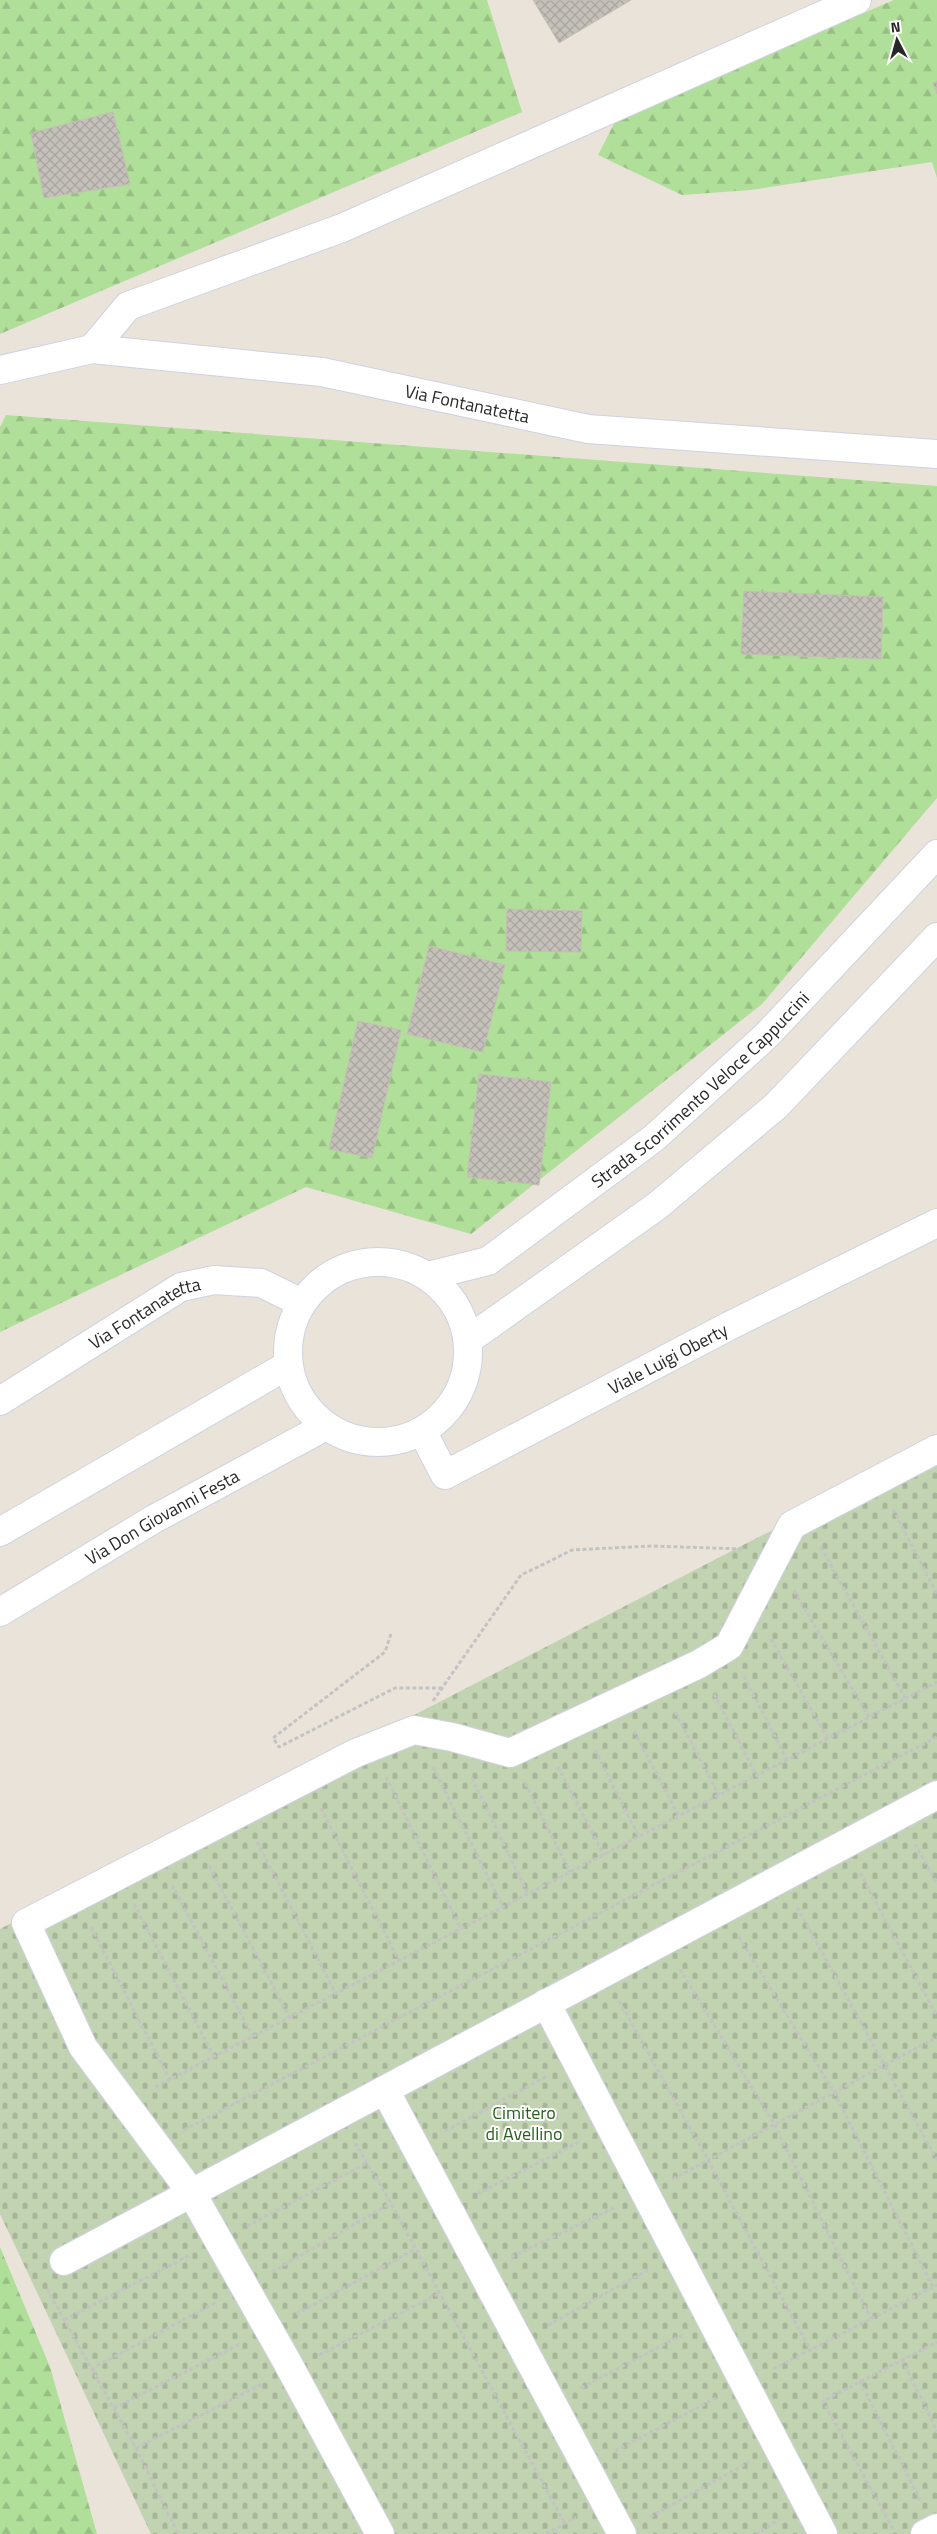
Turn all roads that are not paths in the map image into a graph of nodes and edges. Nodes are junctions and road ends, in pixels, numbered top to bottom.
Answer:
1 (857, 0) edge
2 (92, 349) junction
3 (0, 370) edge
4 (937, 454) edge
5 (937, 854) edge
6 (937, 937) edge
7 (937, 1222) edge
8 (428, 1276) junction
9 (302, 1303) junction
10 (468, 1340) junction
11 (288, 1365) junction
12 (0, 1401) edge
13 (326, 1426) junction
14 (422, 1431) junction
15 (937, 1448) edge
16 (0, 1532) edge
17 (0, 1612) edge
18 (937, 1795) edge
19 (546, 2003) junction
20 (385, 2090) junction
21 (192, 2192) junction
22 (64, 2261) dead end
23 (621, 2533) edge
24 (380, 2534) edge
25 (824, 2534) edge

1 - 2 street
2 - 3 street, Via Fontanatetta
2 - 4 street, Via Fontanatetta
5 - 8 street, Strada Scorrimento Veloce Cappuccini
6 - 10 street
7 - 14 street, Viale Luigi Oberty
8 - 9 street
8 - 10 street
9 - 11 street
9 - 12 street, Via Fontanatetta
10 - 14 street
11 - 13 street
11 - 16 street
13 - 14 street
13 - 17 street, Via Don Giovanni Festa
15 - 21 street
18 - 19 street
19 - 20 street
19 - 25 street
20 - 21 street
20 - 23 street
21 - 22 street
21 - 24 street

